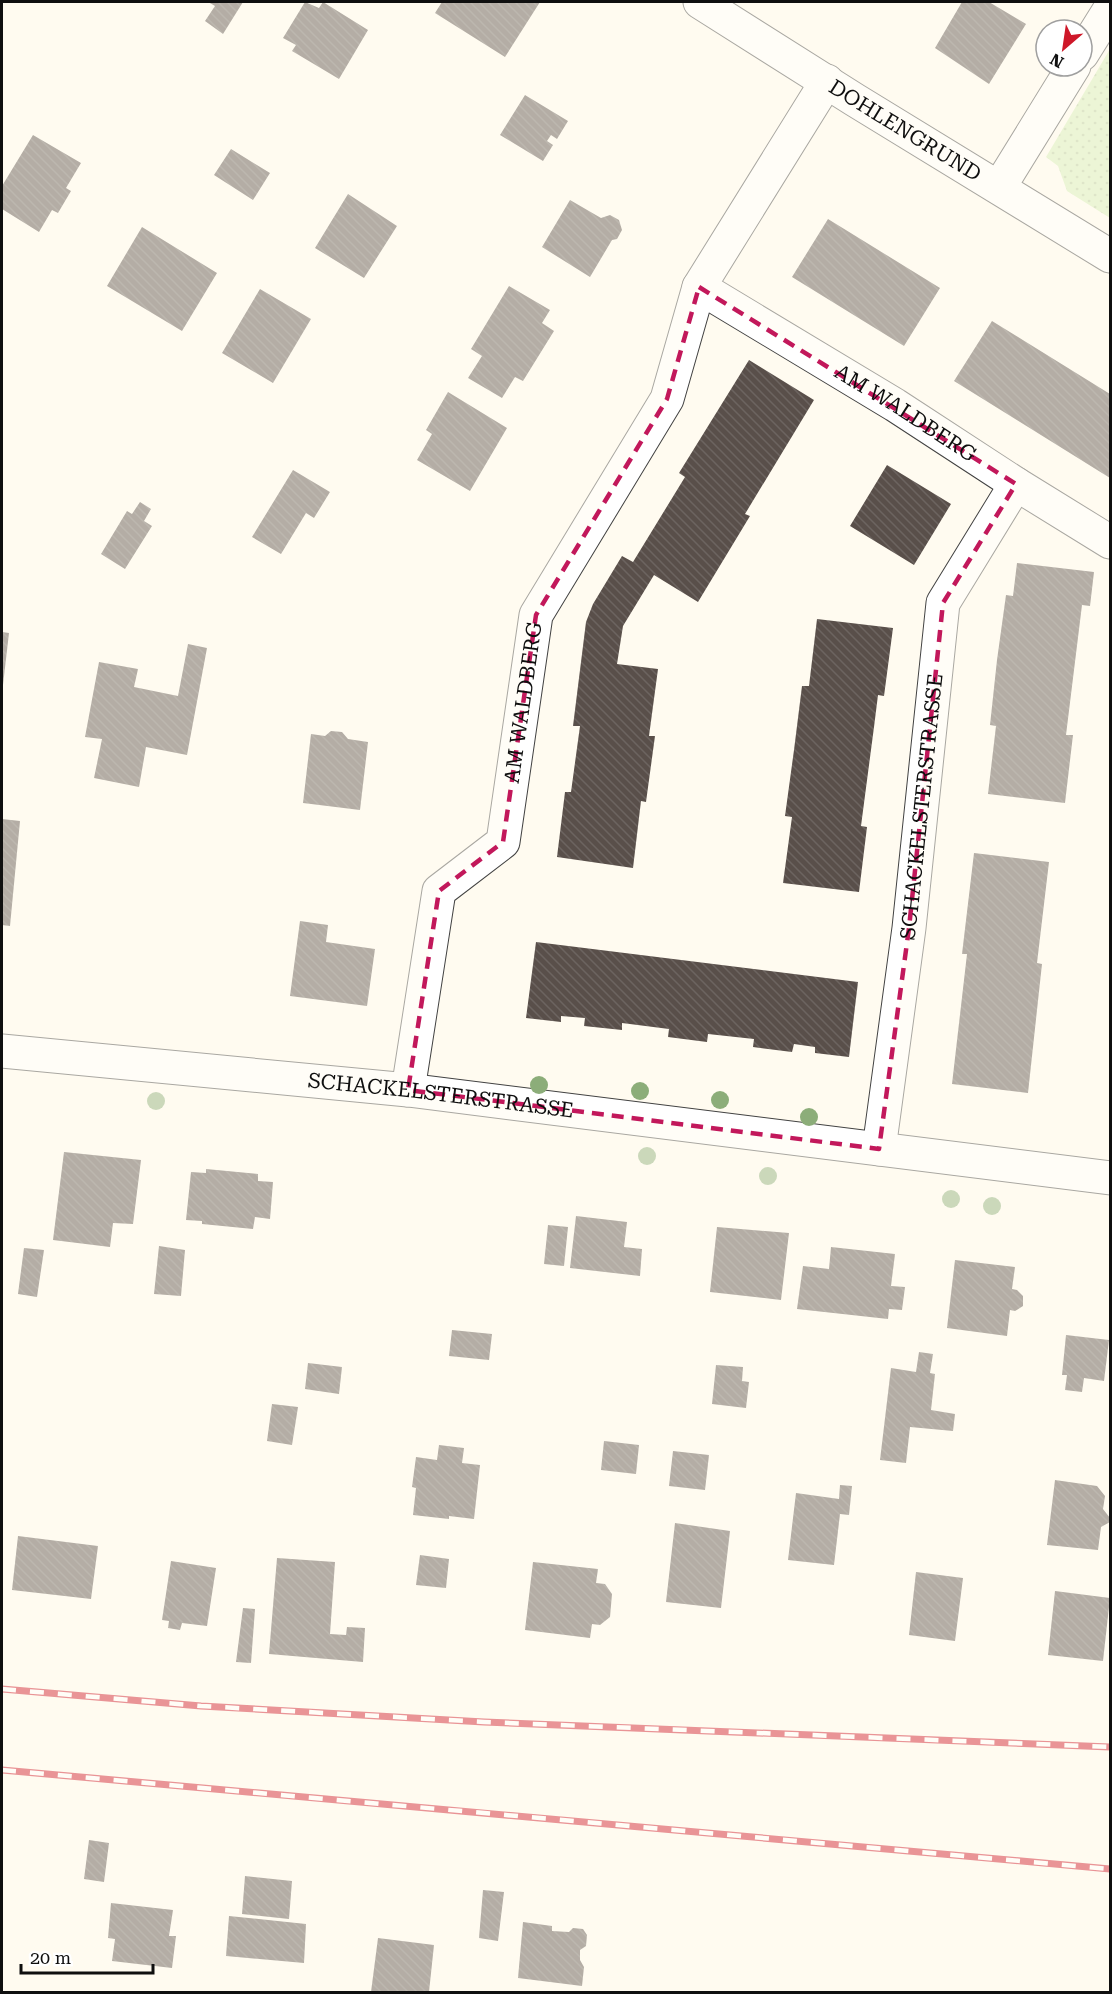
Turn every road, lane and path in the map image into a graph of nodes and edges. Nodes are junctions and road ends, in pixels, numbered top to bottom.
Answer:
1 (700, 2) edge
2 (1110, 9) edge
3 (1094, 35) edge
4 (1067, 78) edge
5 (826, 81) junction
6 (1000, 186) junction
7 (1110, 256) edge
8 (699, 287) junction
9 (1016, 484) junction
10 (1110, 542) edge
11 (2, 1051) edge
12 (408, 1090) junction
13 (879, 1149) junction
14 (1110, 1178) edge

1 - 5 street, DOHLENGRUND
2 - 3 street
4 - 6 street
5 - 6 street, DOHLENGRUND
5 - 8 street, AM WALDBERG
6 - 7 street, DOHLENGRUND
8 - 9 street, AM WALDBERG
8 - 12 street, AM WALDBERG
9 - 10 street, AM WALDBERG
9 - 13 street, SCHACKELSTERSTRASSE
11 - 12 street, SCHACKELSTERSTRASSE
12 - 13 street, SCHACKELSTERSTRASSE
13 - 14 street, SCHACKELSTERSTRASSE

